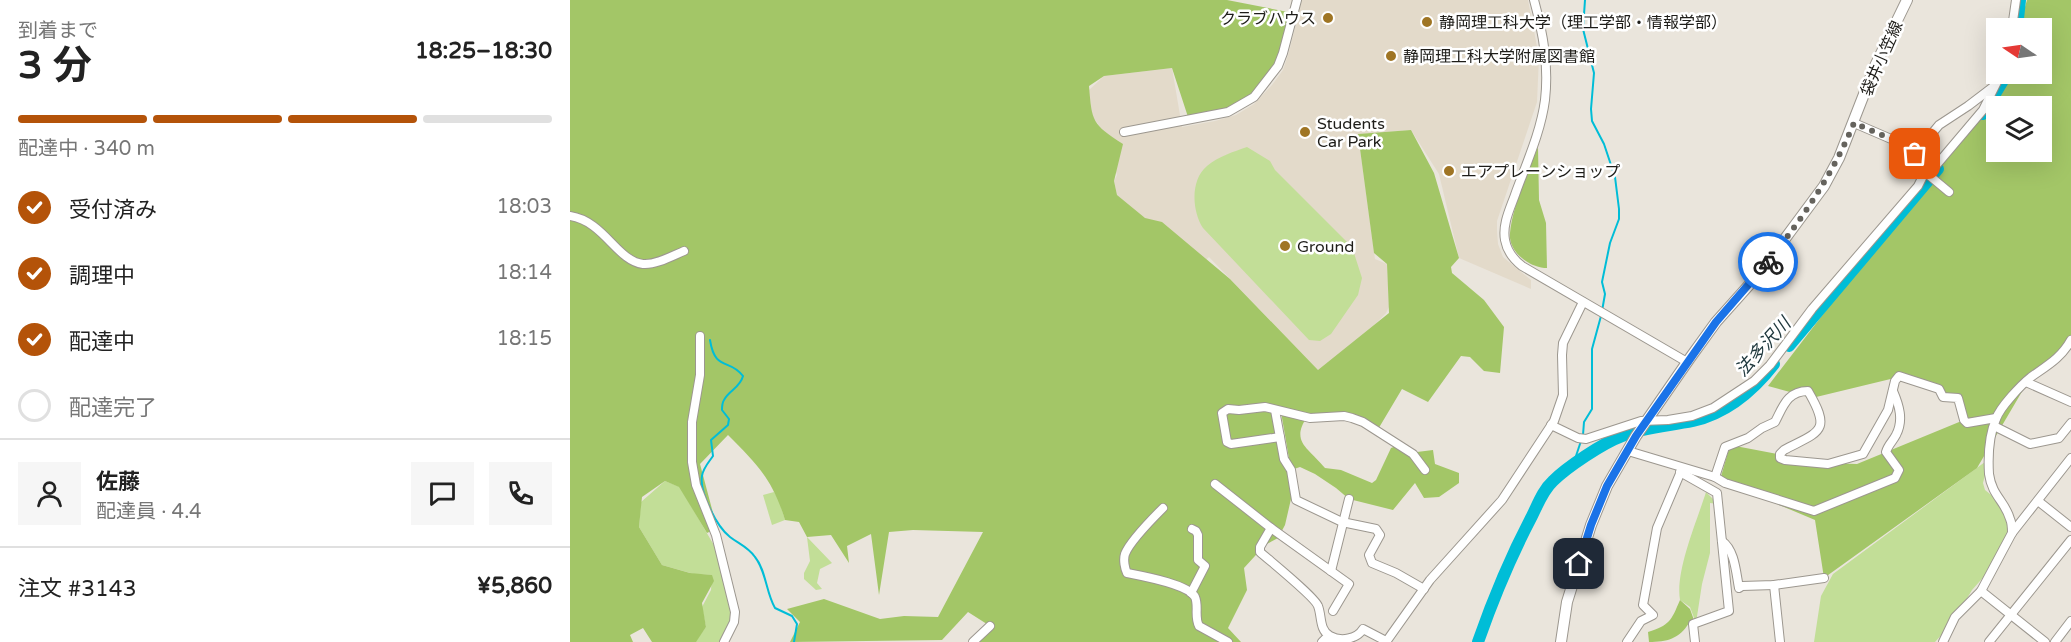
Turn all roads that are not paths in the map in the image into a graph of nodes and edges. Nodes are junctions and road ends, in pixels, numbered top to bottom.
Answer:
1 (1297, 0) edge
2 (1534, 0) edge
3 (1907, 0) edge
4 (2016, 0) edge
5 (2013, 18) edge
6 (1995, 85) joint
7 (1966, 108) junction
8 (1981, 113) junction
9 (1854, 123) junction
10 (1124, 132) dead end
11 (1915, 154) junction
12 (1926, 174) junction
13 (1949, 192) dead end
14 (570, 216) edge
15 (684, 251) dead end
16 (1583, 302) junction
17 (700, 336) dead end
18 (2071, 340) edge
19 (1687, 362) junction
20 (2026, 382) junction
21 (1893, 391) junction
22 (2071, 402) edge
23 (1275, 410) junction
24 (1647, 421) junction
25 (1995, 422) junction
26 (2071, 423) edge
27 (1551, 425) junction
28 (1280, 437) junction
29 (1628, 451) junction
30 (2071, 459) edge
31 (1425, 470) dead end
32 (1681, 470) junction
33 (1715, 477) junction
34 (1215, 484) dead end
35 (1349, 499) dead end
36 (2037, 501) junction
37 (1163, 508) dead end
38 (1342, 522) junction
39 (2071, 527) edge
40 (1271, 528) junction
41 (1192, 529) dead end
42 (2012, 532) junction
43 (2071, 540) edge
44 (1722, 541) junction
45 (1331, 571) junction
46 (1824, 578) dead end
47 (1774, 585) junction
48 (1424, 589) junction
49 (1981, 591) junction
50 (1191, 593) junction
51 (1333, 611) dead end
52 (2011, 615) junction
53 (2071, 621) edge
54 (990, 626) dead end
55 (1342, 638) junction
56 (724, 642) edge
57 (974, 642) edge
58 (1228, 642) edge
59 (1322, 642) edge
60 (1386, 642) edge
61 (1561, 642) edge
62 (1627, 642) edge
63 (1695, 642) edge
64 (1780, 642) edge
65 (1943, 642) edge
66 (1989, 642) edge
67 (2045, 642) edge
68 (2055, 642) edge

1 - 10 street
2 - 16 street
3 - 9 main road, 袋井小笠線
4 - 5 street
6 - 7 street
6 - 8 street
7 - 8 street
7 - 11 street
8 - 12 street
9 - 11 street
9 - 19 main road, 袋井小笠線
11 - 12 street
12 - 13 street
12 - 24 street
14 - 15 street
16 - 19 street
16 - 27 street
17 - 56 street
18 - 20 street
19 - 24 main road, 袋井小笠線
20 - 22 street
20 - 25 street
21 - 25 street
21 - 33 street
21 - 33 street
23 - 28 street
23 - 28 street
23 - 31 street
24 - 27 street
24 - 29 main road, 袋井小笠線
25 - 26 street
25 - 42 street
27 - 48 street
28 - 38 street
29 - 32 street
29 - 61 main road, 袋井小笠線
30 - 36 street
32 - 33 street
32 - 44 street
32 - 62 street
34 - 40 street
35 - 38 street
36 - 39 street
36 - 42 street
37 - 50 street
38 - 45 street
38 - 48 street
40 - 45 street
40 - 55 street
41 - 50 street
42 - 49 street
43 - 52 street
44 - 47 street
44 - 63 street
45 - 51 street
46 - 47 street
47 - 64 street
48 - 60 street
49 - 52 street
49 - 65 street
50 - 58 street
52 - 66 street
52 - 67 street
53 - 68 street
54 - 57 street
55 - 59 street
55 - 60 street

